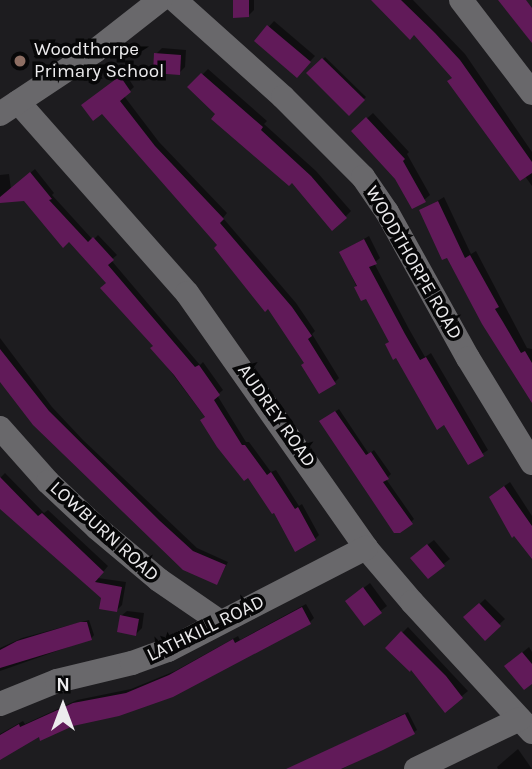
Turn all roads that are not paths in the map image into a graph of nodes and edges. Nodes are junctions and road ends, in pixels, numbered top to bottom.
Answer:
1 (160, 0) edge
2 (174, 0) edge
3 (461, 0) edge
4 (532, 93) edge
5 (9, 108) edge
6 (0, 428) edge
7 (532, 463) edge
8 (366, 548) junction
9 (219, 622) junction
10 (0, 704) edge
11 (526, 725) edge
12 (416, 769) edge

1 - 5 street
2 - 7 street, WOODTHORPE ROAD
3 - 4 street
5 - 8 street, AUDREY ROAD
6 - 9 street, LOWBURN ROAD
8 - 9 street, LATHKILL ROAD
8 - 11 street, AUDREY ROAD
9 - 10 street, LATHKILL ROAD
11 - 12 street

